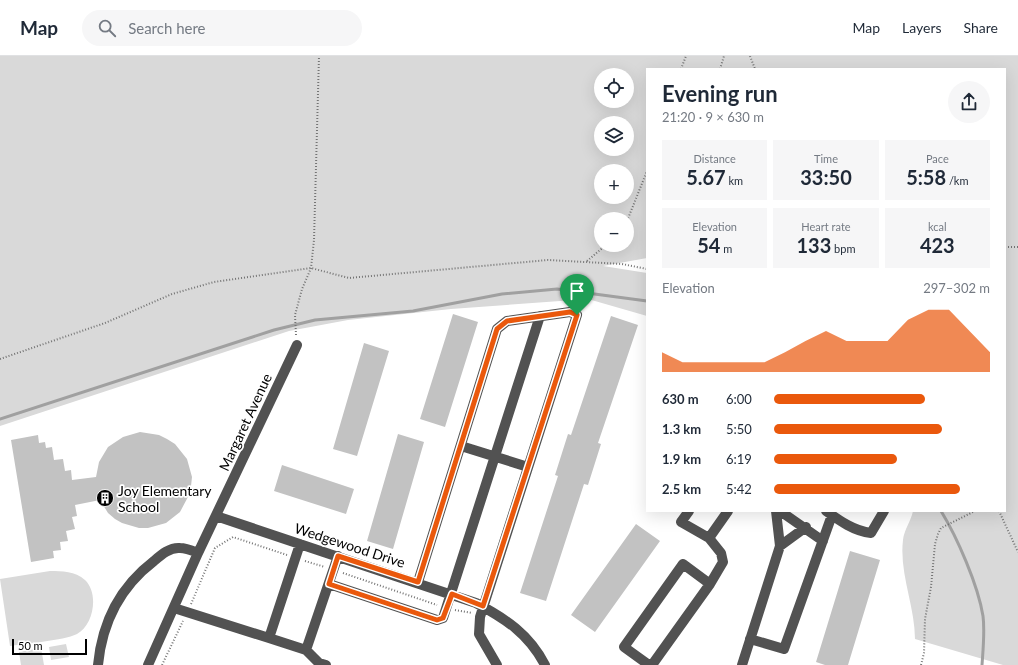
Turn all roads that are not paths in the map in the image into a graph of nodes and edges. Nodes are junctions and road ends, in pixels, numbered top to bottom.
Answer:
1 (540, 316) junction
2 (297, 340) road end
3 (461, 446) junction
4 (494, 457) junction
5 (528, 467) junction
6 (687, 512) edge
7 (727, 512) edge
8 (776, 512) edge
9 (782, 512) edge
10 (883, 512) edge
11 (829, 513) edge
12 (216, 516) junction
13 (806, 528) junction
14 (709, 538) junction
15 (823, 541) junction
16 (300, 544) junction
17 (780, 546) junction
18 (198, 553) junction
19 (338, 556) junction
20 (418, 582) junction
21 (329, 584) junction
22 (710, 584) junction
23 (452, 594) junction
24 (483, 606) junction
25 (174, 608) junction
26 (269, 638) junction
27 (750, 639) junction
28 (306, 650) junction
29 (321, 664) edge
30 (98, 665) edge
31 (148, 665) edge
32 (496, 665) edge
33 (545, 665) edge
34 (651, 665) edge
35 (742, 665) edge

1 - 3 street
1 - 4 street
1 - 5 street
2 - 12 street, Margaret Avenue
3 - 4 street
3 - 20 street
4 - 5 street
4 - 23 street
5 - 24 street
6 - 14 street
7 - 14 street
8 - 17 street
9 - 13 street
10 - 11 street
11 - 15 street
12 - 16 street, Wedgewood Drive
12 - 18 street, Margaret Avenue
13 - 15 street
13 - 17 street
14 - 22 street
15 - 27 street
16 - 19 street, Wedgewood Drive
16 - 26 street
17 - 27 street
18 - 25 street, Margaret Avenue
18 - 30 street
19 - 20 street, Wedgewood Drive
19 - 21 street
20 - 23 street, Wedgewood Drive
21 - 23 street
21 - 28 street
22 - 34 street
22 - 34 street
23 - 24 street, Wedgewood Drive
24 - 32 street
24 - 33 street, Wedgewood Drive
25 - 26 street
25 - 31 street, Margaret Avenue
26 - 28 street
27 - 35 street
28 - 29 street

